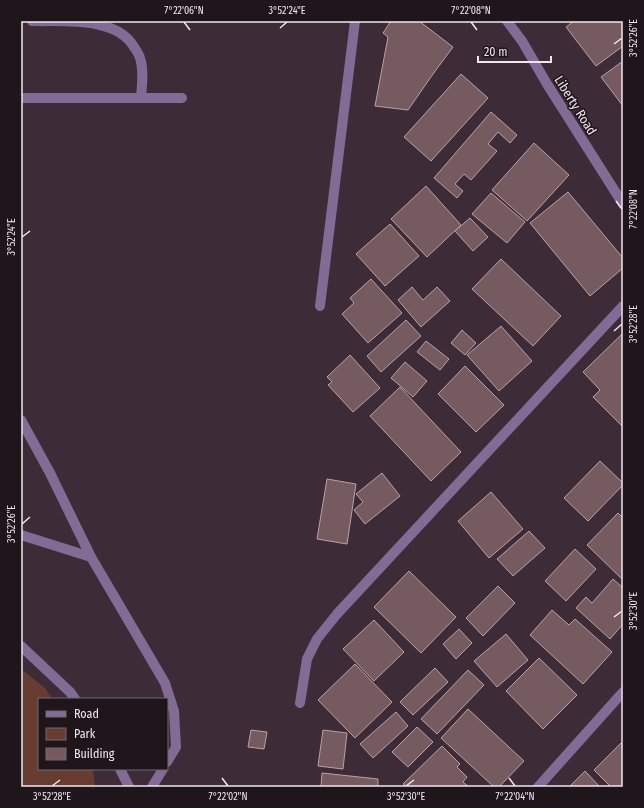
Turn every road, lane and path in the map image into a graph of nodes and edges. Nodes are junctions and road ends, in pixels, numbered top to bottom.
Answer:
1 (32, 21) edge
2 (355, 21) edge
3 (507, 21) edge
4 (141, 97) junction
5 (21, 98) edge
6 (182, 98) dead end
7 (623, 204) edge
8 (320, 306) dead end
9 (623, 306) edge
10 (21, 420) edge
11 (21, 535) edge
12 (91, 557) junction
13 (21, 646) edge
14 (623, 692) edge
15 (74, 698) edge
16 (300, 703) dead end
17 (168, 760) edge
18 (120, 770) edge
19 (162, 770) edge
20 (129, 787) edge
21 (152, 787) edge
22 (538, 787) edge

1 - 4 street
2 - 8 street
3 - 7 street, Liberty Road
4 - 5 street
4 - 6 street
9 - 16 street
10 - 12 street
11 - 12 street
12 - 17 street
13 - 15 street
14 - 22 street
18 - 20 street
19 - 21 street

